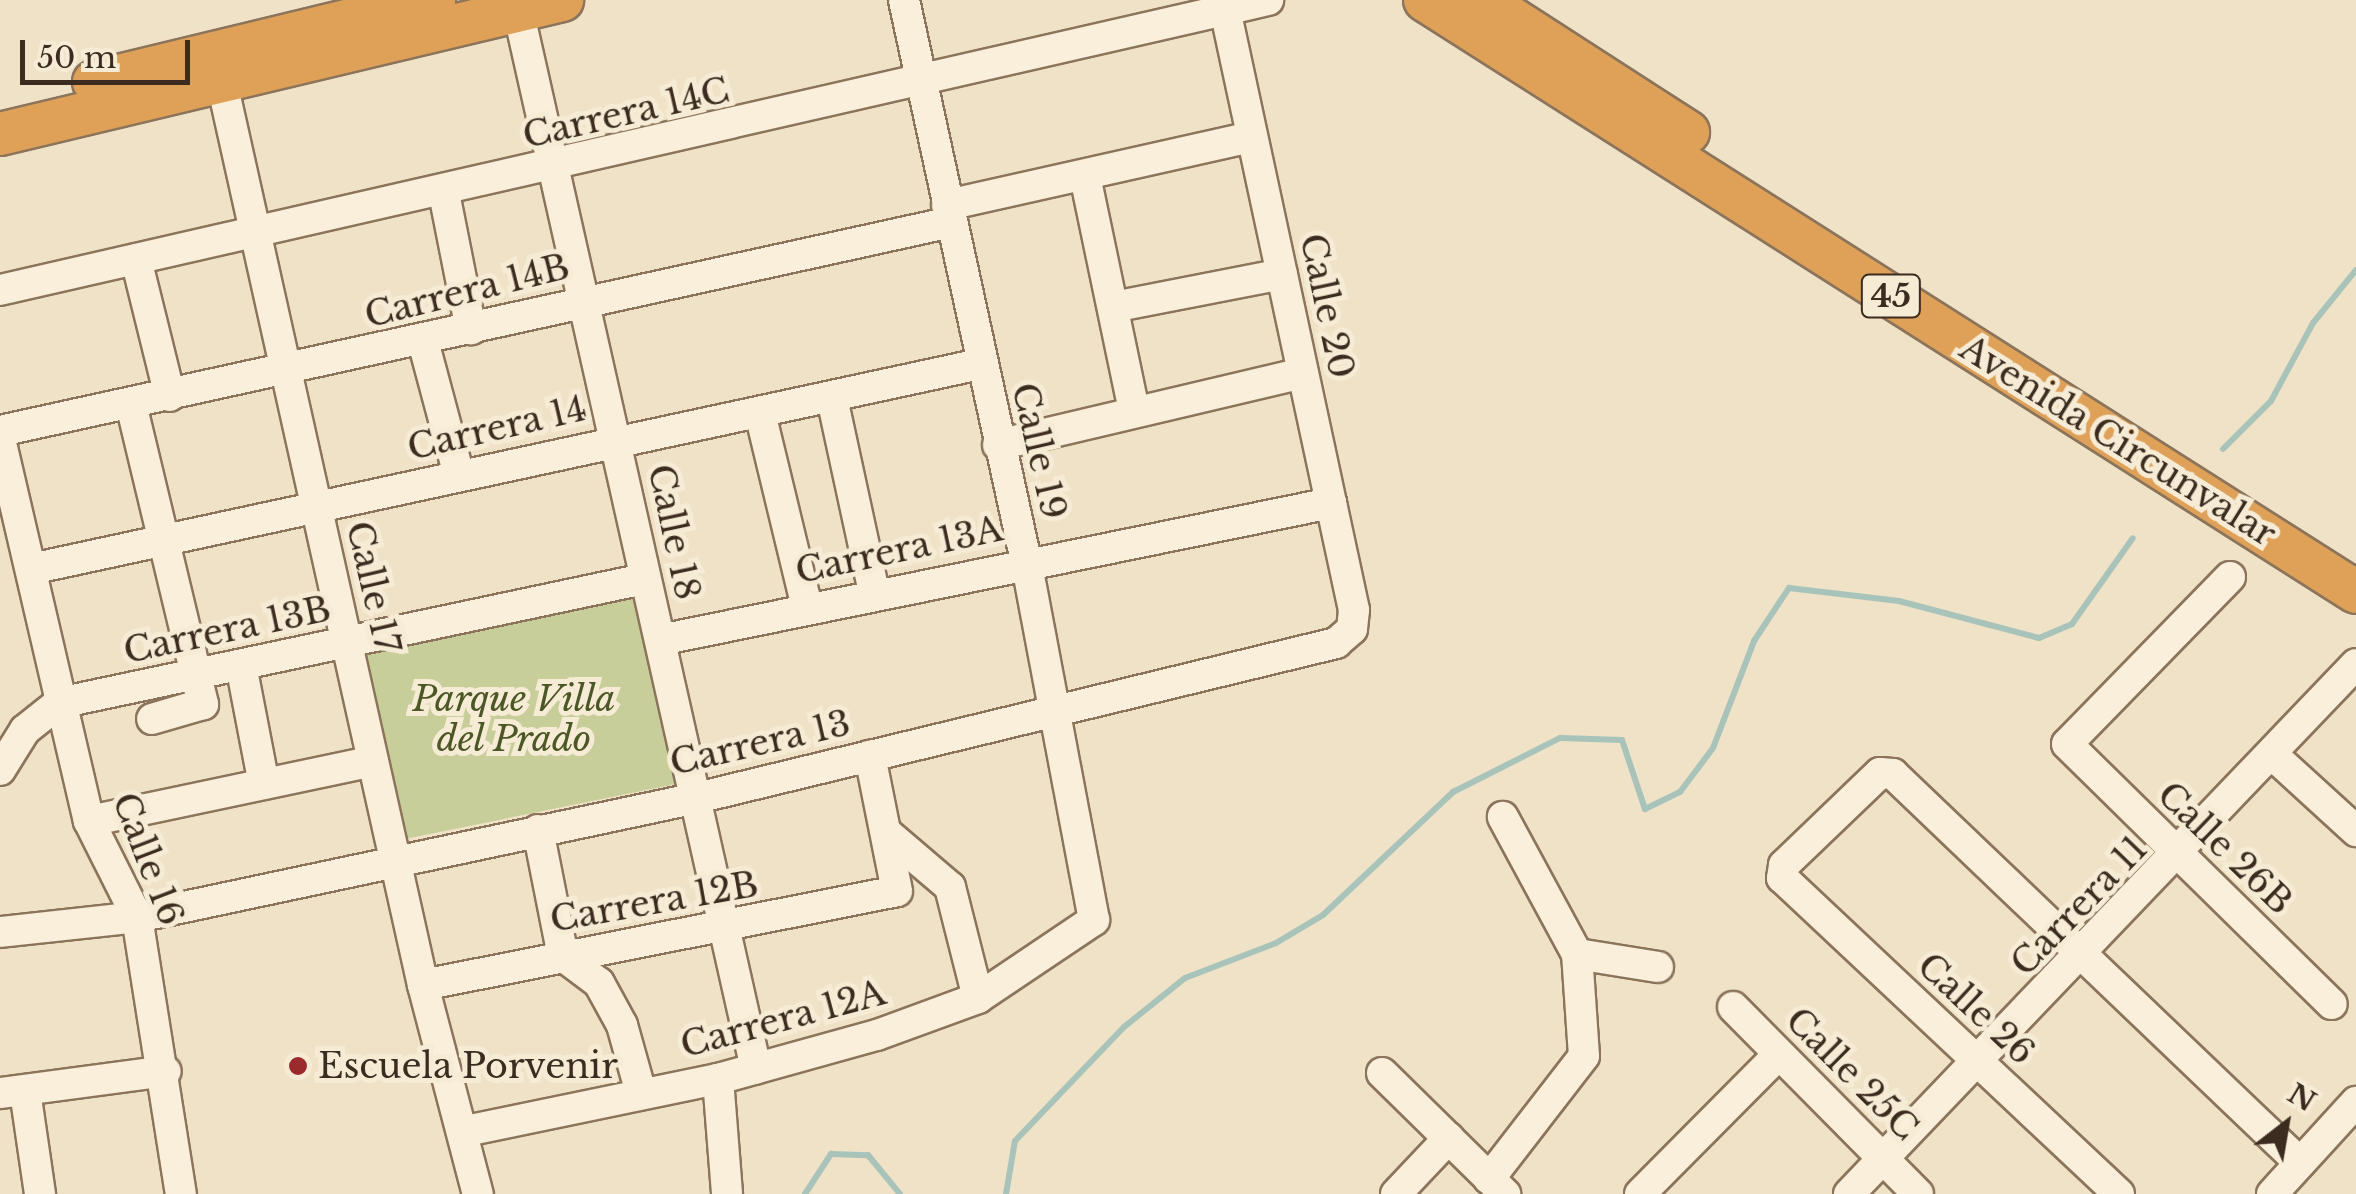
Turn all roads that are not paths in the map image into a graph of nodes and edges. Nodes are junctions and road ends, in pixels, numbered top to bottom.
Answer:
1 (434, 0) edge
2 (562, 0) edge
3 (904, 0) edge
4 (1268, 0) edge
5 (1483, 0) edge
6 (1430, 1) edge
7 (1224, 4) edge
8 (518, 10) junction
9 (218, 68) junction
10 (922, 82) junction
11 (0, 105) edge
12 (0, 134) edge
13 (1252, 137) junction
14 (554, 168) junction
15 (1085, 176) junction
16 (444, 193) junction
17 (949, 214) junction
18 (260, 235) junction
19 (136, 260) junction
20 (1282, 274) junction
21 (0, 290) edge
22 (583, 302) junction
23 (1113, 307) junction
24 (472, 329) junction
25 (423, 341) junction
26 (980, 364) junction
27 (286, 372) junction
28 (1304, 373) junction
29 (170, 396) junction
30 (832, 398) junction
31 (132, 404) junction
32 (1134, 410) junction
33 (760, 413) junction
34 (0, 435) edge
35 (616, 439) junction
36 (998, 445) junction
37 (458, 475) junction
38 (1331, 502) junction
39 (317, 507) junction
40 (162, 541) junction
41 (1026, 561) junction
42 (2356, 564) edge
43 (31, 569) junction
44 (2230, 578) dead end
45 (644, 580) junction
46 (874, 592) junction
47 (2356, 592) edge
48 (807, 607) junction
49 (1352, 628) joint
50 (660, 640) junction
51 (347, 644) junction
52 (2356, 664) edge
53 (241, 665) junction
54 (199, 689) junction
55 (59, 703) junction
56 (1054, 713) junction
57 (152, 719) dead end
58 (870, 756) junction
59 (2275, 757) junction
60 (373, 761) junction
61 (0, 770) edge
62 (264, 784) junction
63 (697, 798) junction
64 (1503, 817) dead end
65 (89, 821) junction
66 (538, 830) junction
67 (2356, 831) edge
68 (889, 836) junction
69 (2178, 857) junction
70 (396, 863) junction
71 (138, 917) junction
72 (1094, 920) joint
73 (729, 929) junction
74 (0, 932) edge
75 (1576, 954) junction
76 (563, 956) junction
77 (2082, 958) junction
78 (1658, 967) dead end
79 (423, 985) junction
80 (978, 998) junction
81 (2332, 1004) dead end
82 (1733, 1007) dead end
83 (1780, 1054) junction
84 (1979, 1063) junction
85 (756, 1068) junction
86 (166, 1071) junction
87 (1382, 1073) dead end
88 (718, 1079) junction
89 (12, 1092) edge
90 (641, 1093) junction
91 (2356, 1102) edge
92 (466, 1130) junction
93 (1449, 1138) junction
94 (1884, 1159) junction
95 (2300, 1163) junction
96 (1497, 1186) edge
97 (40, 1194) edge
98 (180, 1194) edge
99 (478, 1194) edge
100 (727, 1194) edge
101 (1396, 1194) edge
102 (1640, 1194) edge
103 (1849, 1194) edge
104 (1918, 1194) edge
105 (2119, 1194) edge
106 (2272, 1194) edge

1 - 9 highway
2 - 8 highway
3 - 10 street, Calle 19
4 - 7 street, Carrera 14C
5 - 42 highway, Avenida Circunvalar / 45
6 - 47 highway, Avenida Circunvalar / 45
7 - 10 street, Carrera 14C
7 - 13 street, Calle 20
8 - 9 highway
8 - 14 street, Calle 18
9 - 11 highway
9 - 12 highway
9 - 18 street, Calle 17
10 - 14 street, Carrera 14C
10 - 17 street, Calle 19
13 - 15 street, Carrera 14B
13 - 20 street, Calle 20
14 - 16 street, Carrera 14C
14 - 22 street, Calle 18
15 - 17 street, Carrera 14B
15 - 23 street
16 - 18 street, Carrera 14C
16 - 24 street
17 - 22 street, Carrera 14B
17 - 26 street, Calle 19
18 - 19 street, Carrera 14C
18 - 27 street, Calle 17
19 - 21 street, Carrera 14C
19 - 29 street
20 - 23 street
20 - 28 street, Calle 20
22 - 24 street, Carrera 14B
22 - 35 street, Calle 18
23 - 32 street
24 - 25 street, Carrera 14B
25 - 27 street, Carrera 14B
25 - 37 street
26 - 30 street, Carrera 14
26 - 36 street, Calle 19
27 - 29 street, Carrera 14B
27 - 39 street, Calle 17
28 - 32 street
28 - 38 street, Calle 20
29 - 31 street, Carrera 14B
30 - 33 street, Carrera 14
30 - 46 street
31 - 34 street, Carrera 14B
31 - 40 street
32 - 36 street
33 - 35 street, Carrera 14
33 - 48 street
34 - 43 street, Calle 16
35 - 37 street, Carrera 14
35 - 45 street, Calle 18
36 - 41 street, Calle 19
37 - 39 street, Carrera 14
38 - 41 street, Carrera 13A
38 - 49 street, Calle 20
39 - 40 street, Carrera 14
39 - 51 street, Calle 17
40 - 43 street, Carrera 14
40 - 54 street
41 - 46 street, Carrera 13A
41 - 56 street, Calle 19
43 - 55 street, Calle 16
44 - 69 street, Calle 26B
45 - 50 street, Calle 18
45 - 51 street, Carrera 13B
46 - 48 street, Carrera 13A
48 - 50 street, Carrera 13A
49 - 56 street, Carrera 13
50 - 63 street, Calle 18
51 - 53 street, Carrera 13B
51 - 60 street, Calle 17
52 - 59 street, Carrera 11
53 - 54 street, Carrera 13B
53 - 62 street
54 - 55 street, Carrera 13B
54 - 57 street
55 - 61 street
55 - 65 street, Calle 16
56 - 58 street, Carrera 13
56 - 72 street, Calle 19
58 - 63 street, Carrera 13
58 - 68 street
59 - 67 street
59 - 69 street, Carrera 11
60 - 62 street
60 - 70 street, Calle 17
62 - 65 street
63 - 66 street, Carrera 13
63 - 73 street, Calle 18
64 - 75 street
65 - 71 street, Calle 16
66 - 70 street, Carrera 13
66 - 76 street
68 - 73 street, Carrera 12B
68 - 80 street
69 - 77 street, Carrera 11
69 - 81 street, Calle 26B
70 - 71 street, Carrera 13
70 - 79 street, Calle 17
71 - 74 street, Carrera 13
71 - 86 street, Calle 16
72 - 80 street, Carrera 12A
73 - 76 street, Carrera 12B
73 - 85 street, Calle 18
75 - 78 street
75 - 96 street
76 - 79 street, Carrera 12B
76 - 90 street
77 - 84 street, Carrera 11
77 - 84 street, Calle 26
77 - 95 street
79 - 92 street, Calle 17
80 - 85 street, Carrera 12A
82 - 83 street, Calle 25C
83 - 94 street, Calle 25C
83 - 102 street
84 - 94 street, Carrera 11
84 - 105 street, Calle 26
85 - 88 street, Carrera 12A
86 - 89 street
86 - 98 street, Calle 16
87 - 93 street
88 - 90 street, Carrera 12A
88 - 100 street
89 - 97 street
90 - 92 street, Carrera 12A
91 - 95 street
92 - 99 street, Calle 17
93 - 96 street
93 - 101 street
94 - 103 street, Carrera 11
94 - 104 street, Calle 25C
95 - 106 street

